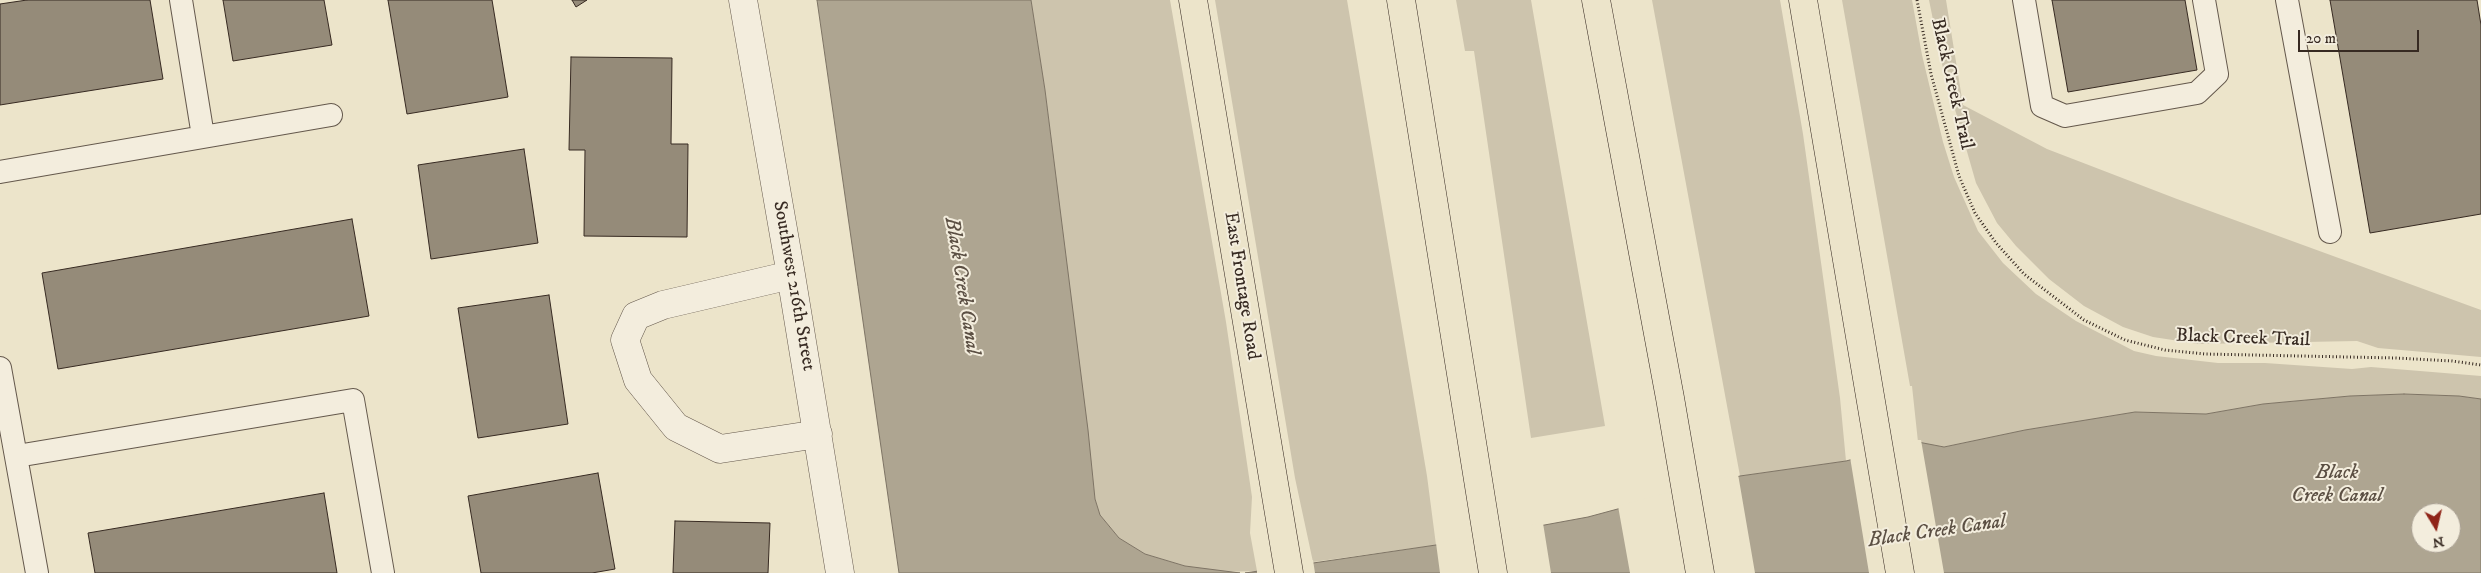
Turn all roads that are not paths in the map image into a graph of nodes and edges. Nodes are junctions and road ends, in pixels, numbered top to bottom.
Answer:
1 (181, 0) edge
2 (743, 0) edge
3 (1193, 0) edge
4 (1401, 0) edge
5 (1596, 0) edge
6 (1803, 0) edge
7 (2024, 0) edge
8 (2204, 0) edge
9 (2287, 0) edge
10 (331, 115) dead end
11 (203, 136) junction
12 (0, 172) edge
13 (2330, 232) dead end
14 (791, 275) junction
15 (0, 368) edge
16 (818, 434) junction
17 (17, 456) junction
18 (37, 573) edge
19 (383, 573) edge
20 (840, 573) edge
21 (1289, 573) edge
22 (1493, 573) edge
23 (1700, 573) edge
24 (1900, 573) edge

1 - 11 lane
2 - 14 street, Southwest 216th Street
3 - 21 main road, East Frontage Road
4 - 22 main road
5 - 23 main road
6 - 24 main road
7 - 8 lane
9 - 13 lane
10 - 11 lane
11 - 12 lane
14 - 16 street, Southwest 216th Street
14 - 16 street
15 - 17 lane
16 - 20 street, Southwest 216th Street
17 - 18 lane
17 - 19 lane

